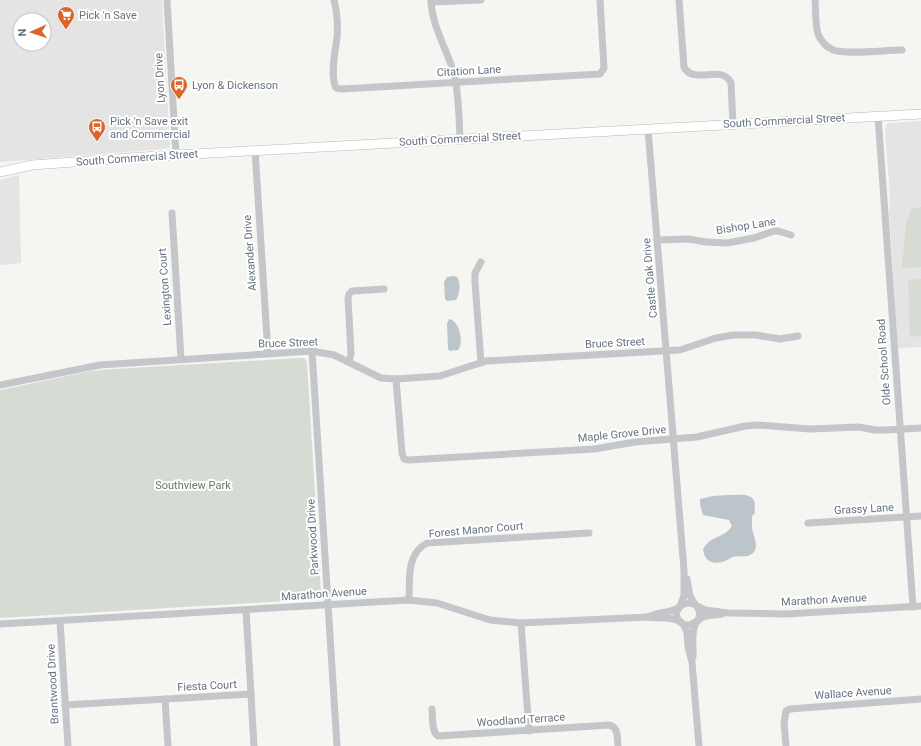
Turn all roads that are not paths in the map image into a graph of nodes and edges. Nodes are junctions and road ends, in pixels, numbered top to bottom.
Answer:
1 (167, 0) edge
2 (334, 0) edge
3 (481, 0) edge
4 (600, 0) edge
5 (679, 0) edge
6 (815, 0) edge
7 (431, 1) edge
8 (902, 50) dead end
9 (456, 82) junction
10 (921, 114) edge
11 (878, 116) junction
12 (733, 124) junction
13 (648, 129) junction
14 (460, 139) junction
15 (255, 150) junction
16 (176, 155) junction
17 (0, 172) edge
18 (172, 213) dead end
19 (791, 235) dead end
20 (657, 240) junction
21 (481, 262) dead end
22 (384, 289) dead end
23 (798, 336) dead end
24 (312, 351) junction
25 (667, 352) junction
26 (268, 354) junction
27 (181, 359) junction
28 (349, 362) junction
29 (481, 363) junction
30 (396, 379) junction
31 (0, 385) edge
32 (921, 428) edge
33 (900, 430) junction
34 (674, 440) junction
35 (921, 516) edge
36 (906, 517) junction
37 (808, 523) dead end
38 (589, 533) dead end
39 (684, 570) junction
40 (409, 600) junction
41 (328, 605) junction
42 (696, 605) junction
43 (921, 606) edge
44 (680, 607) junction
45 (912, 607) junction
46 (246, 610) junction
47 (728, 612) junction
48 (647, 617) junction
49 (60, 621) junction
50 (697, 622) junction
51 (521, 623) junction
52 (682, 623) junction
53 (0, 624) edge
54 (692, 662) junction
55 (251, 694) junction
56 (165, 699) junction
57 (921, 700) edge
58 (65, 705) junction
59 (432, 709) dead end
60 (529, 731) junction
61 (68, 746) edge
62 (168, 746) edge
63 (254, 746) edge
64 (337, 746) edge
65 (618, 746) edge
66 (699, 746) edge
67 (786, 746) edge

1 - 16 street, Lyon Drive
2 - 9 street, Citation Lane
3 - 7 street
4 - 9 street, Citation Lane
5 - 12 street
6 - 8 street
7 - 9 street
9 - 14 street
10 - 11 main road, South Commercial Street
11 - 12 main road, South Commercial Street
11 - 33 street, Olde School Road
12 - 13 main road, South Commercial Street
13 - 14 main road, South Commercial Street
13 - 20 street, Castle Oak Drive
14 - 15 main road, South Commercial Street
15 - 16 main road, South Commercial Street
15 - 26 street, Alexander Drive
16 - 17 main road, South Commercial Street
18 - 27 street, Lexington Court
19 - 20 street, Bishop Lane
20 - 25 street, Castle Oak Drive
21 - 29 street
22 - 28 street
23 - 25 street, Bruce Street
24 - 26 street, Bruce Street
24 - 28 street, Bruce Street
24 - 41 street, Parkwood Drive
25 - 29 street, Bruce Street
25 - 34 street, Castle Oak Drive
26 - 27 street, Bruce Street
27 - 31 street, Bruce Street
28 - 30 street, Bruce Street
29 - 30 street, Bruce Street
30 - 34 street, Maple Grove Drive
32 - 33 street, Maple Grove Drive
33 - 34 street, Maple Grove Drive
33 - 36 street, Olde School Road
34 - 39 street, Castle Oak Drive
35 - 36 street, Grassy Lane
36 - 37 street, Grassy Lane
36 - 45 street, Olde School Road
38 - 40 street, Forest Manor Court
39 - 42 street, Castle Oak Drive
39 - 44 street, Castle Oak Drive
40 - 41 street, Marathon Avenue
40 - 51 street, Marathon Avenue
41 - 46 street, Marathon Avenue
41 - 64 street, Parkwood Drive
42 - 44 street
42 - 47 street, Marathon Avenue
42 - 50 street
43 - 45 street, Marathon Avenue
44 - 48 street, Marathon Avenue
44 - 52 street
45 - 47 street, Marathon Avenue
46 - 49 street, Marathon Avenue
46 - 55 street, Fiesta Court
47 - 50 street, Marathon Avenue
48 - 51 street, Marathon Avenue
48 - 52 street, Marathon Avenue
49 - 53 street, Marathon Avenue
49 - 58 street, Brantwood Drive
50 - 52 street
50 - 54 street
51 - 60 street
52 - 54 street
54 - 66 street
55 - 56 street, Fiesta Court
55 - 63 street, Fiesta Court
56 - 58 street, Fiesta Court
56 - 62 street
57 - 67 street, Wallace Avenue
58 - 61 street, Brantwood Drive
59 - 60 street, Woodland Terrace
60 - 65 street, Woodland Terrace

